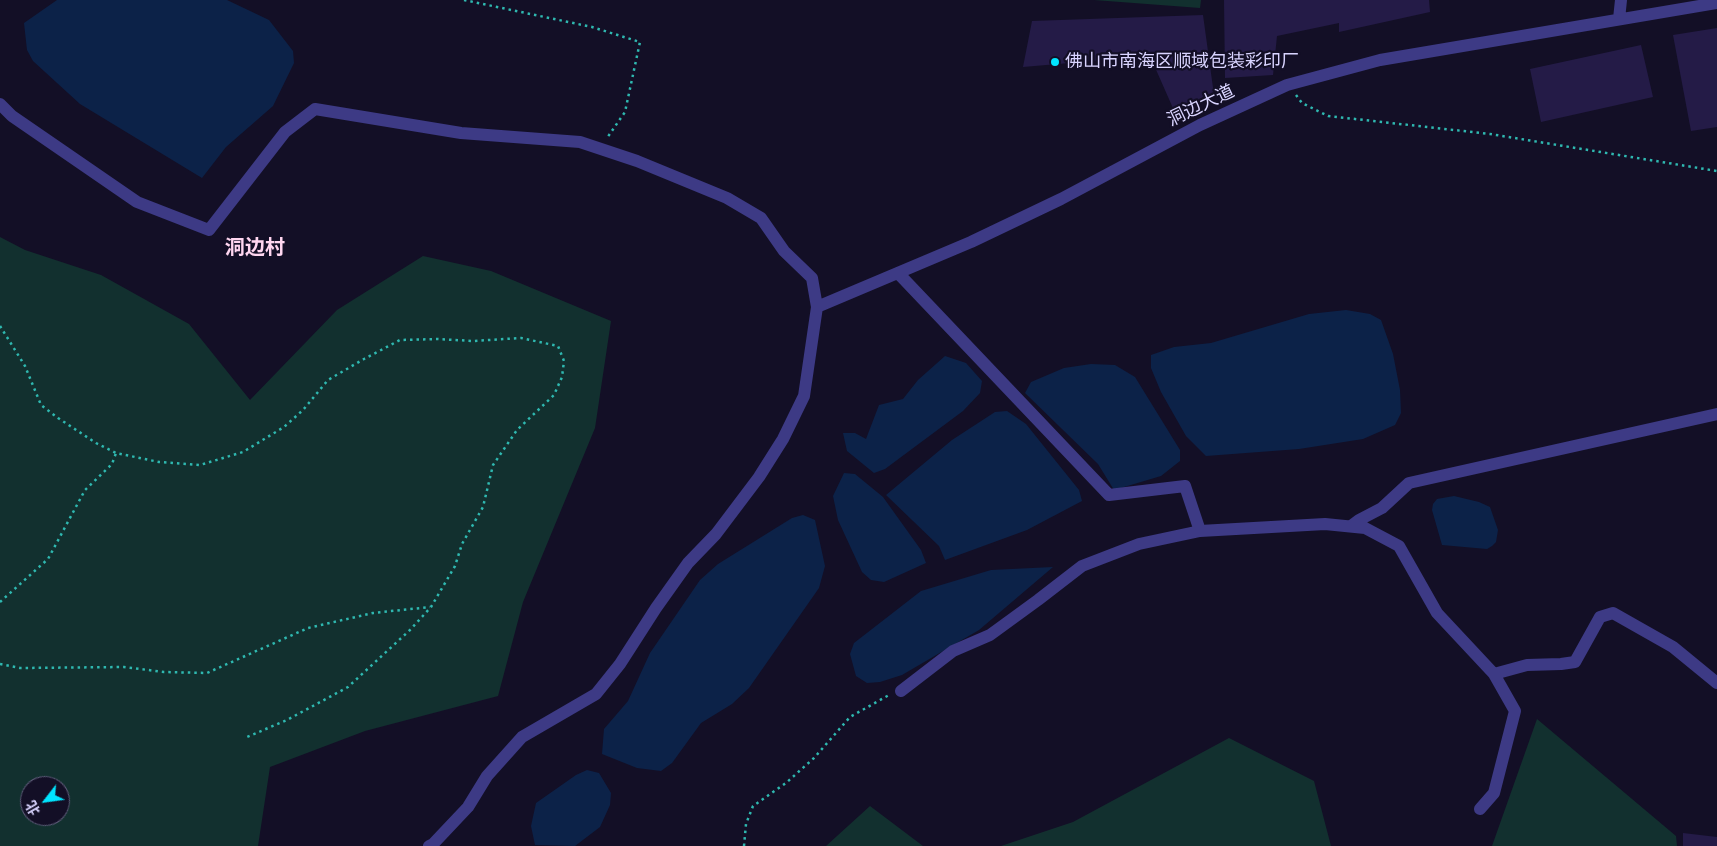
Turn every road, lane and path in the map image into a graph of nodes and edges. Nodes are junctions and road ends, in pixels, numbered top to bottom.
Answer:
1 (464, 0) edge
2 (1621, 0) edge
3 (1717, 2) edge
4 (1619, 19) junction
5 (1287, 84) junction
6 (0, 104) edge
7 (604, 150) junction
8 (1717, 171) edge
9 (898, 273) junction
10 (817, 308) junction
11 (0, 326) edge
12 (1717, 414) edge
13 (116, 453) junction
14 (1351, 526) junction
15 (1200, 531) junction
16 (0, 602) edge
17 (431, 607) junction
18 (0, 664) edge
19 (1494, 674) junction
20 (1717, 683) edge
21 (902, 691) joint
22 (247, 738) dead end
23 (1480, 809) dead end
24 (429, 846) edge
25 (744, 846) edge

1 - 7 path
2 - 4 street
3 - 4 street, 洞边大道
4 - 5 street, 洞边大道
5 - 8 path
5 - 9 street, 洞边大道
6 - 7 street
7 - 10 street
9 - 10 street, 洞边大道
9 - 15 street
10 - 24 street
11 - 13 path
12 - 14 street
13 - 16 path
13 - 17 path
14 - 15 street
14 - 19 street
15 - 21 street
17 - 18 path
17 - 22 path
19 - 20 street
19 - 23 street
21 - 25 path

